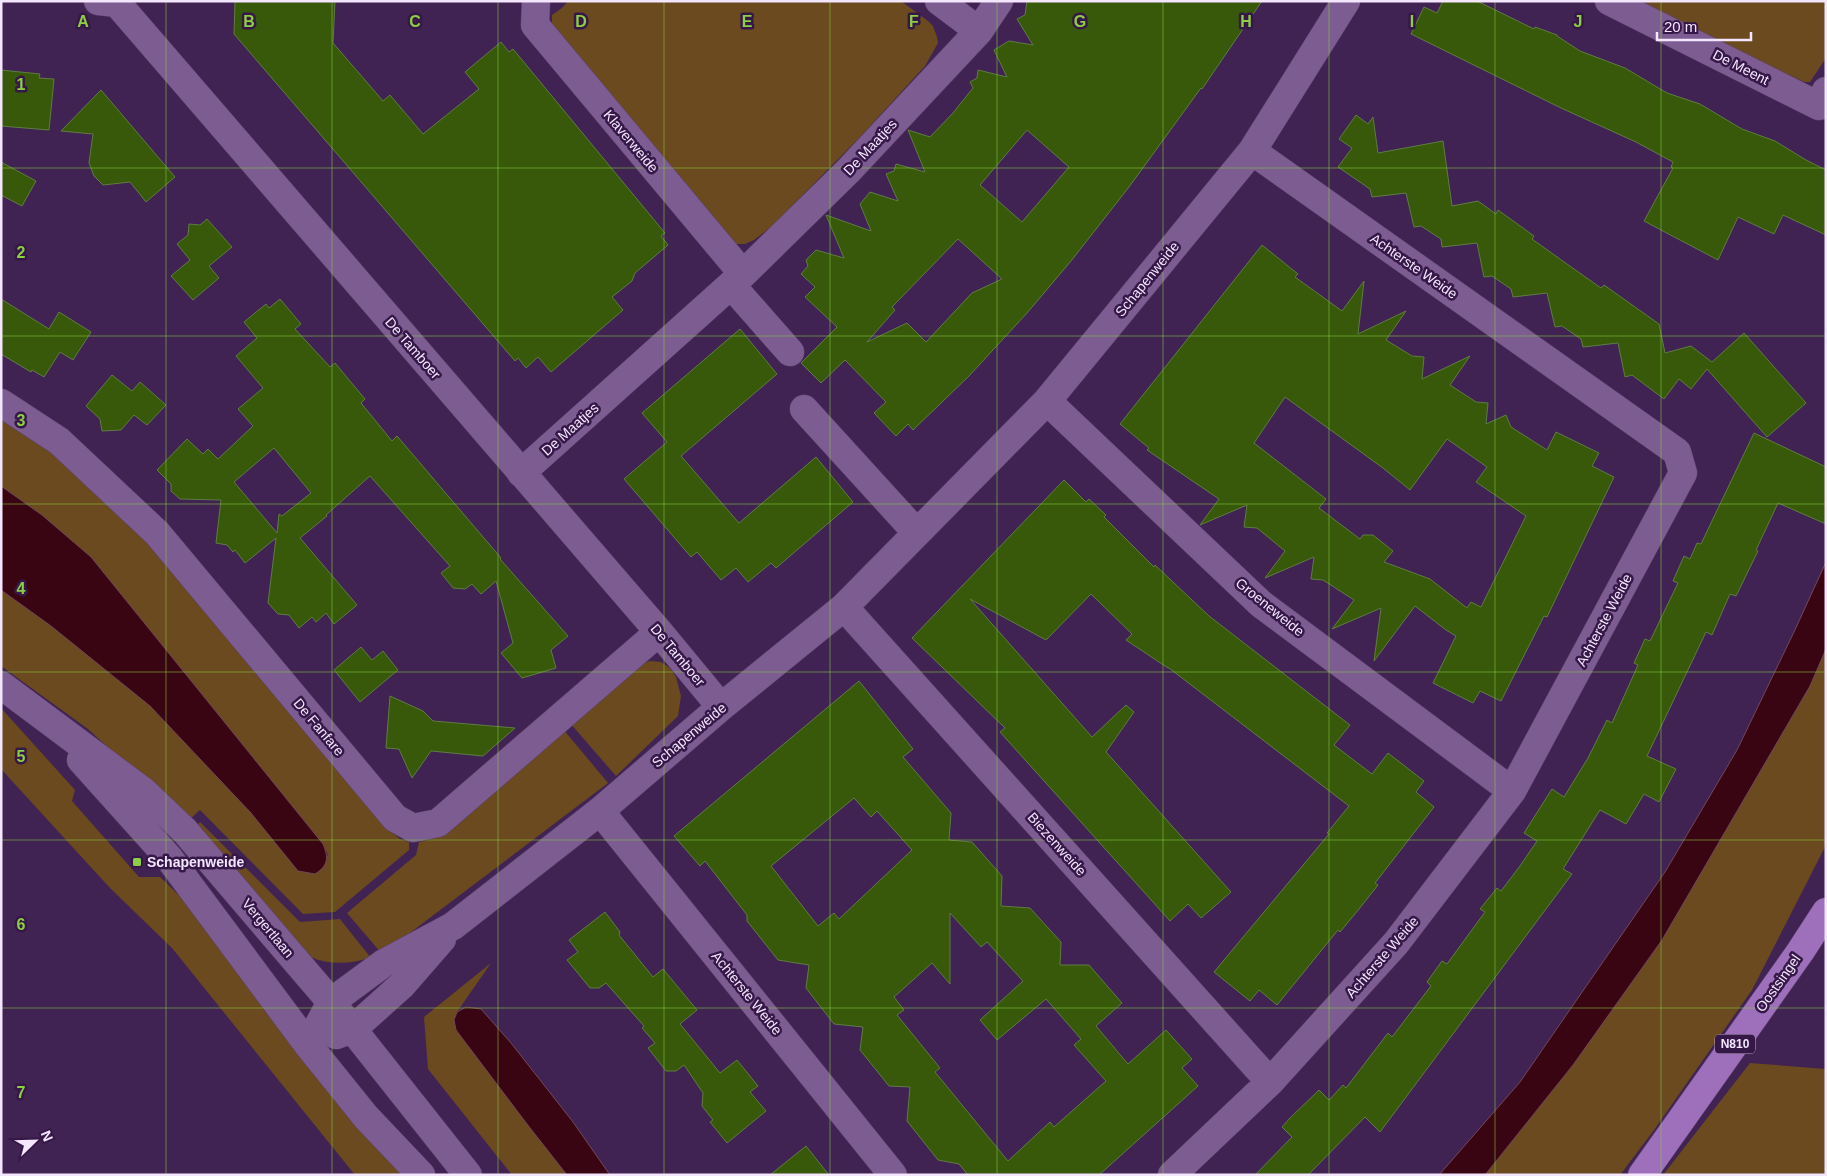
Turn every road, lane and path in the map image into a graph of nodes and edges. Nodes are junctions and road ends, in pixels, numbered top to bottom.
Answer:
1 (536, 1) edge
2 (939, 1) edge
3 (999, 1) edge
4 (1346, 1) edge
5 (1609, 1) edge
6 (111, 2) edge
7 (979, 31) junction
8 (1824, 102) edge
9 (1252, 151) junction
10 (737, 280) junction
11 (790, 352) dead end
12 (1047, 401) junction
13 (1, 404) edge
14 (804, 409) dead end
15 (521, 473) junction
16 (917, 533) junction
17 (844, 607) junction
18 (659, 632) junction
19 (1, 684) edge
20 (721, 707) junction
21 (37, 712) junction
22 (1512, 791) junction
23 (600, 811) junction
24 (1826, 912) edge
25 (453, 926) junction
26 (330, 1002) junction
27 (353, 1029) junction
28 (308, 1045) junction
29 (1270, 1082) junction
30 (421, 1175) edge
31 (468, 1175) edge
32 (893, 1175) edge
33 (1172, 1175) edge
34 (1642, 1175) edge

1 - 10 street, Klaverweide
2 - 7 street
3 - 7 street, De Maatjes
4 - 9 street, Schapenweide
5 - 8 street, De Meent
6 - 15 street, De Tamboer
7 - 10 street, De Maatjes
9 - 12 street, Schapenweide
9 - 22 street, Achterste Weide
10 - 11 street
10 - 15 street, De Maatjes
12 - 16 street, Schapenweide
12 - 22 street, Groeneweide
13 - 18 street, De Fanfare
14 - 16 street
15 - 18 street, De Tamboer
16 - 17 street, Schapenweide
17 - 20 street, Schapenweide
17 - 29 street, Biezenweide
18 - 20 street, De Tamboer
19 - 21 street, Vergertlaan
20 - 23 street, Schapenweide
21 - 26 street, Vergertlaan
21 - 28 street, Vergertlaan
22 - 29 street, Achterste Weide
23 - 25 street, Schapenweide
23 - 32 street, Achterste Weide
24 - 34 main road, Oostsingel / N810
25 - 26 street, Schapenweide
25 - 27 street, Schapenweide
26 - 27 street, Vergertlaan
26 - 28 street, Schapenweide
27 - 28 street, Schapenweide
27 - 31 street, Vergertlaan
28 - 30 street, Vergertlaan
29 - 33 street, Achterste Weide

